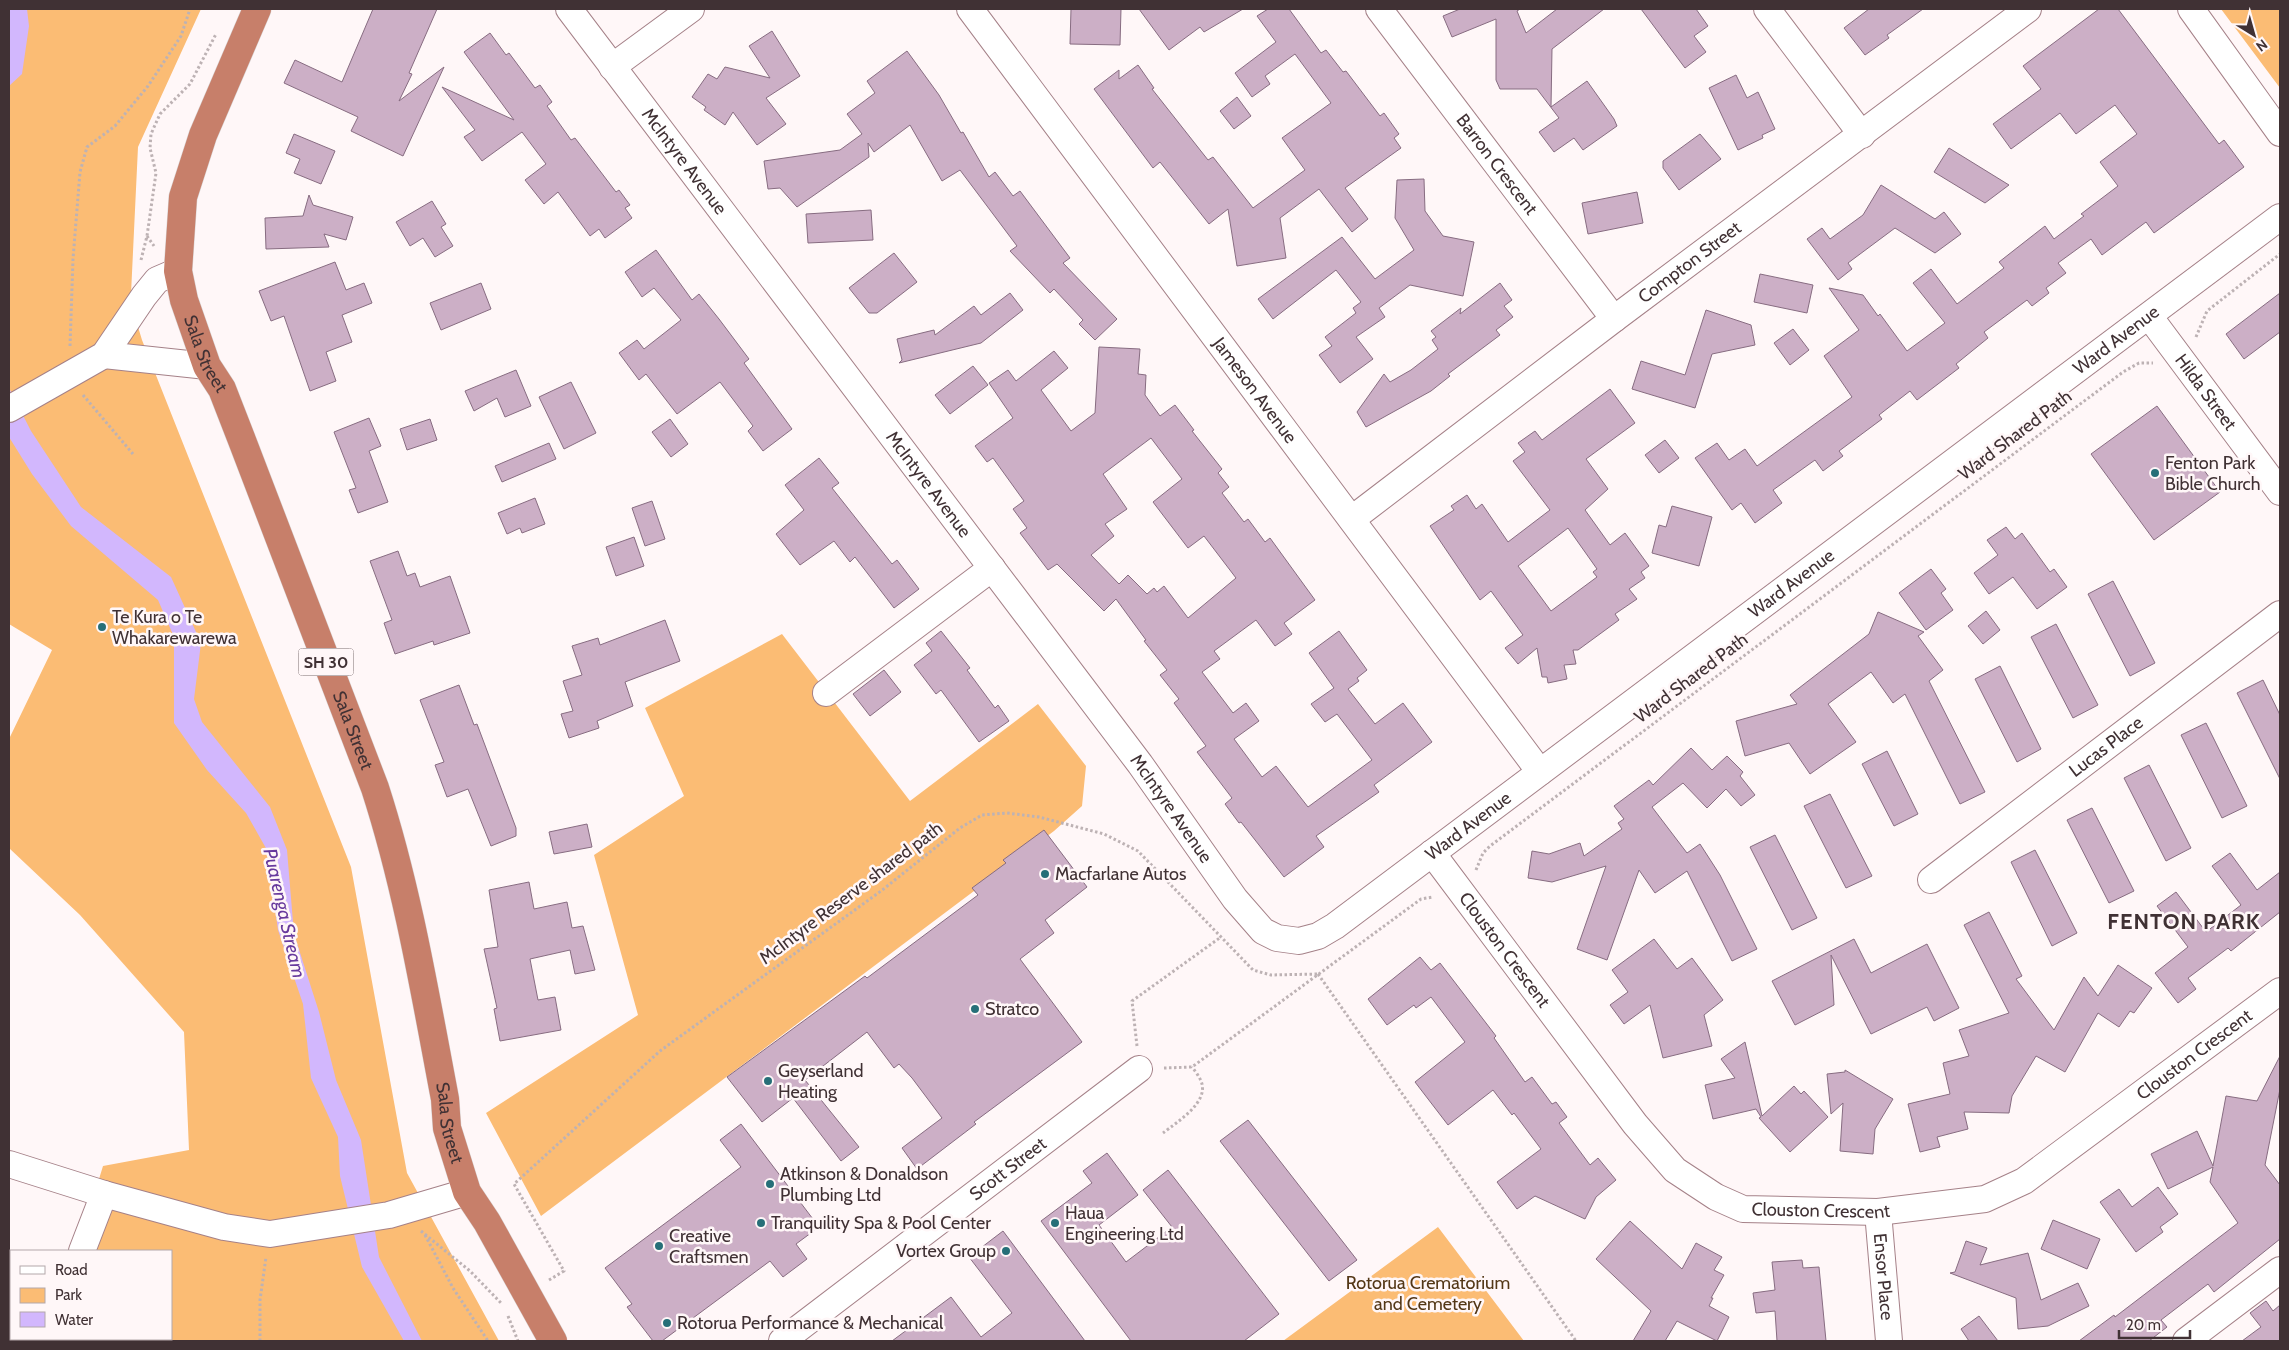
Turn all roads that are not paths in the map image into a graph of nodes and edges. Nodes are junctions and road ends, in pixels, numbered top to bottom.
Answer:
1 (258, 9) edge
2 (568, 9) edge
3 (691, 9) edge
4 (970, 9) edge
5 (1380, 9) edge
6 (1767, 9) edge
7 (2028, 9) edge
8 (2190, 9) edge
9 (612, 67) junction
10 (2280, 133) edge
11 (1862, 135) junction
12 (2280, 217) edge
13 (178, 271) junction
14 (2149, 316) junction
15 (1614, 319) junction
16 (104, 355) junction
17 (207, 366) junction
18 (9, 409) edge
19 (2280, 492) edge
20 (1352, 519) junction
21 (992, 568) junction
22 (2280, 614) edge
23 (826, 693) dead end
24 (1540, 772) junction
25 (1432, 853) junction
26 (1931, 880) dead end
27 (1299, 941) joint
28 (2280, 991) edge
29 (1139, 1069) road end
30 (9, 1164) edge
31 (467, 1192) junction
32 (104, 1194) junction
33 (1878, 1212) junction
34 (82, 1250) edge
35 (2280, 1270) edge
36 (553, 1341) edge
37 (782, 1341) edge
38 (1889, 1341) edge
39 (2186, 1341) edge

1 - 13 highway, Sala Street / SH 30
2 - 9 street, McIntyre Avenue
3 - 9 street
4 - 20 street, Jameson Avenue
5 - 15 street, Barron Crescent
6 - 11 street
7 - 11 street, Compton Street
8 - 10 street
9 - 21 street, McIntyre Avenue
11 - 15 street, Compton Street
12 - 14 street, Ward Avenue
13 - 16 street
13 - 17 highway, Sala Street / SH 30
14 - 19 street, Hilda Street
14 - 24 street, Ward Avenue
15 - 20 street, Compton Street
16 - 17 street
16 - 18 street
17 - 31 highway, Sala Street / SH 30
20 - 24 street, Jameson Avenue
21 - 23 street
21 - 27 street, McIntyre Avenue
22 - 26 street, Lucas Place
24 - 25 street, Ward Avenue
25 - 27 street, Ward Avenue
25 - 33 street, Clouston Crescent
28 - 33 street, Clouston Crescent
29 - 37 street, Scott Street
30 - 32 street
31 - 32 street
31 - 36 highway, Sala Street / SH 30
32 - 34 street
33 - 38 street, Ensor Place
35 - 39 street

